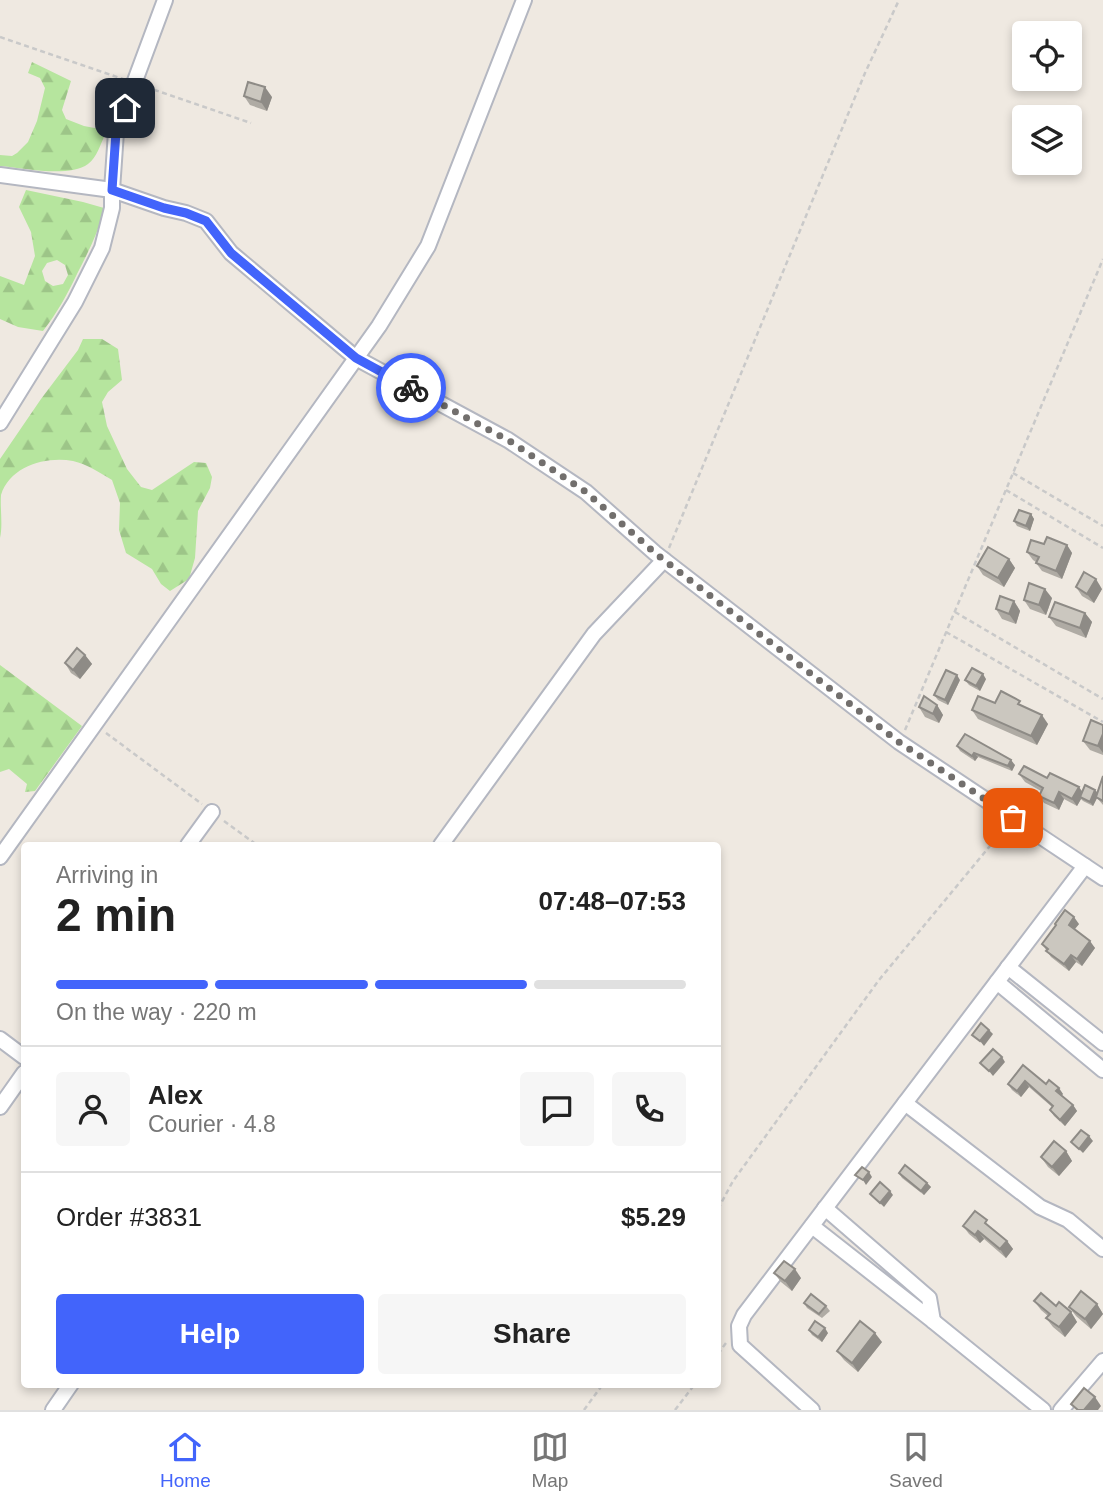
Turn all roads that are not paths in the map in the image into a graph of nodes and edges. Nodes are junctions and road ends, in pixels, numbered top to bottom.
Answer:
1 (165, 0) edge
2 (524, 0) edge
3 (0, 175) edge
4 (112, 190) junction
5 (356, 358) junction
6 (0, 423) edge
7 (664, 560) junction
8 (212, 812) road end
9 (190, 842) edge
10 (443, 842) edge
11 (0, 857) edge
12 (1085, 866) junction
13 (1103, 878) edge
14 (1008, 967) junction
15 (997, 982) junction
16 (0, 1039) edge
17 (1103, 1043) edge
18 (21, 1055) edge
19 (1103, 1070) edge
20 (21, 1077) edge
21 (905, 1103) junction
22 (0, 1107) edge
23 (825, 1208) junction
24 (812, 1226) junction
25 (1103, 1249) edge
26 (933, 1321) junction
27 (1103, 1362) edge
28 (68, 1388) edge
29 (54, 1410) edge
30 (812, 1410) edge
31 (1043, 1410) edge
32 (1061, 1410) edge

1 - 4 street
2 - 5 street
3 - 4 street
4 - 5 street
4 - 6 street
5 - 7 street
5 - 11 street
7 - 10 street
7 - 12 street
8 - 9 street
12 - 13 street
12 - 14 street
14 - 15 street
14 - 17 street
15 - 19 street
15 - 21 street
16 - 18 street
20 - 22 street
21 - 23 street
21 - 25 street
23 - 24 street
23 - 26 street
24 - 26 street
24 - 30 street
26 - 31 street
27 - 32 street
28 - 29 street

